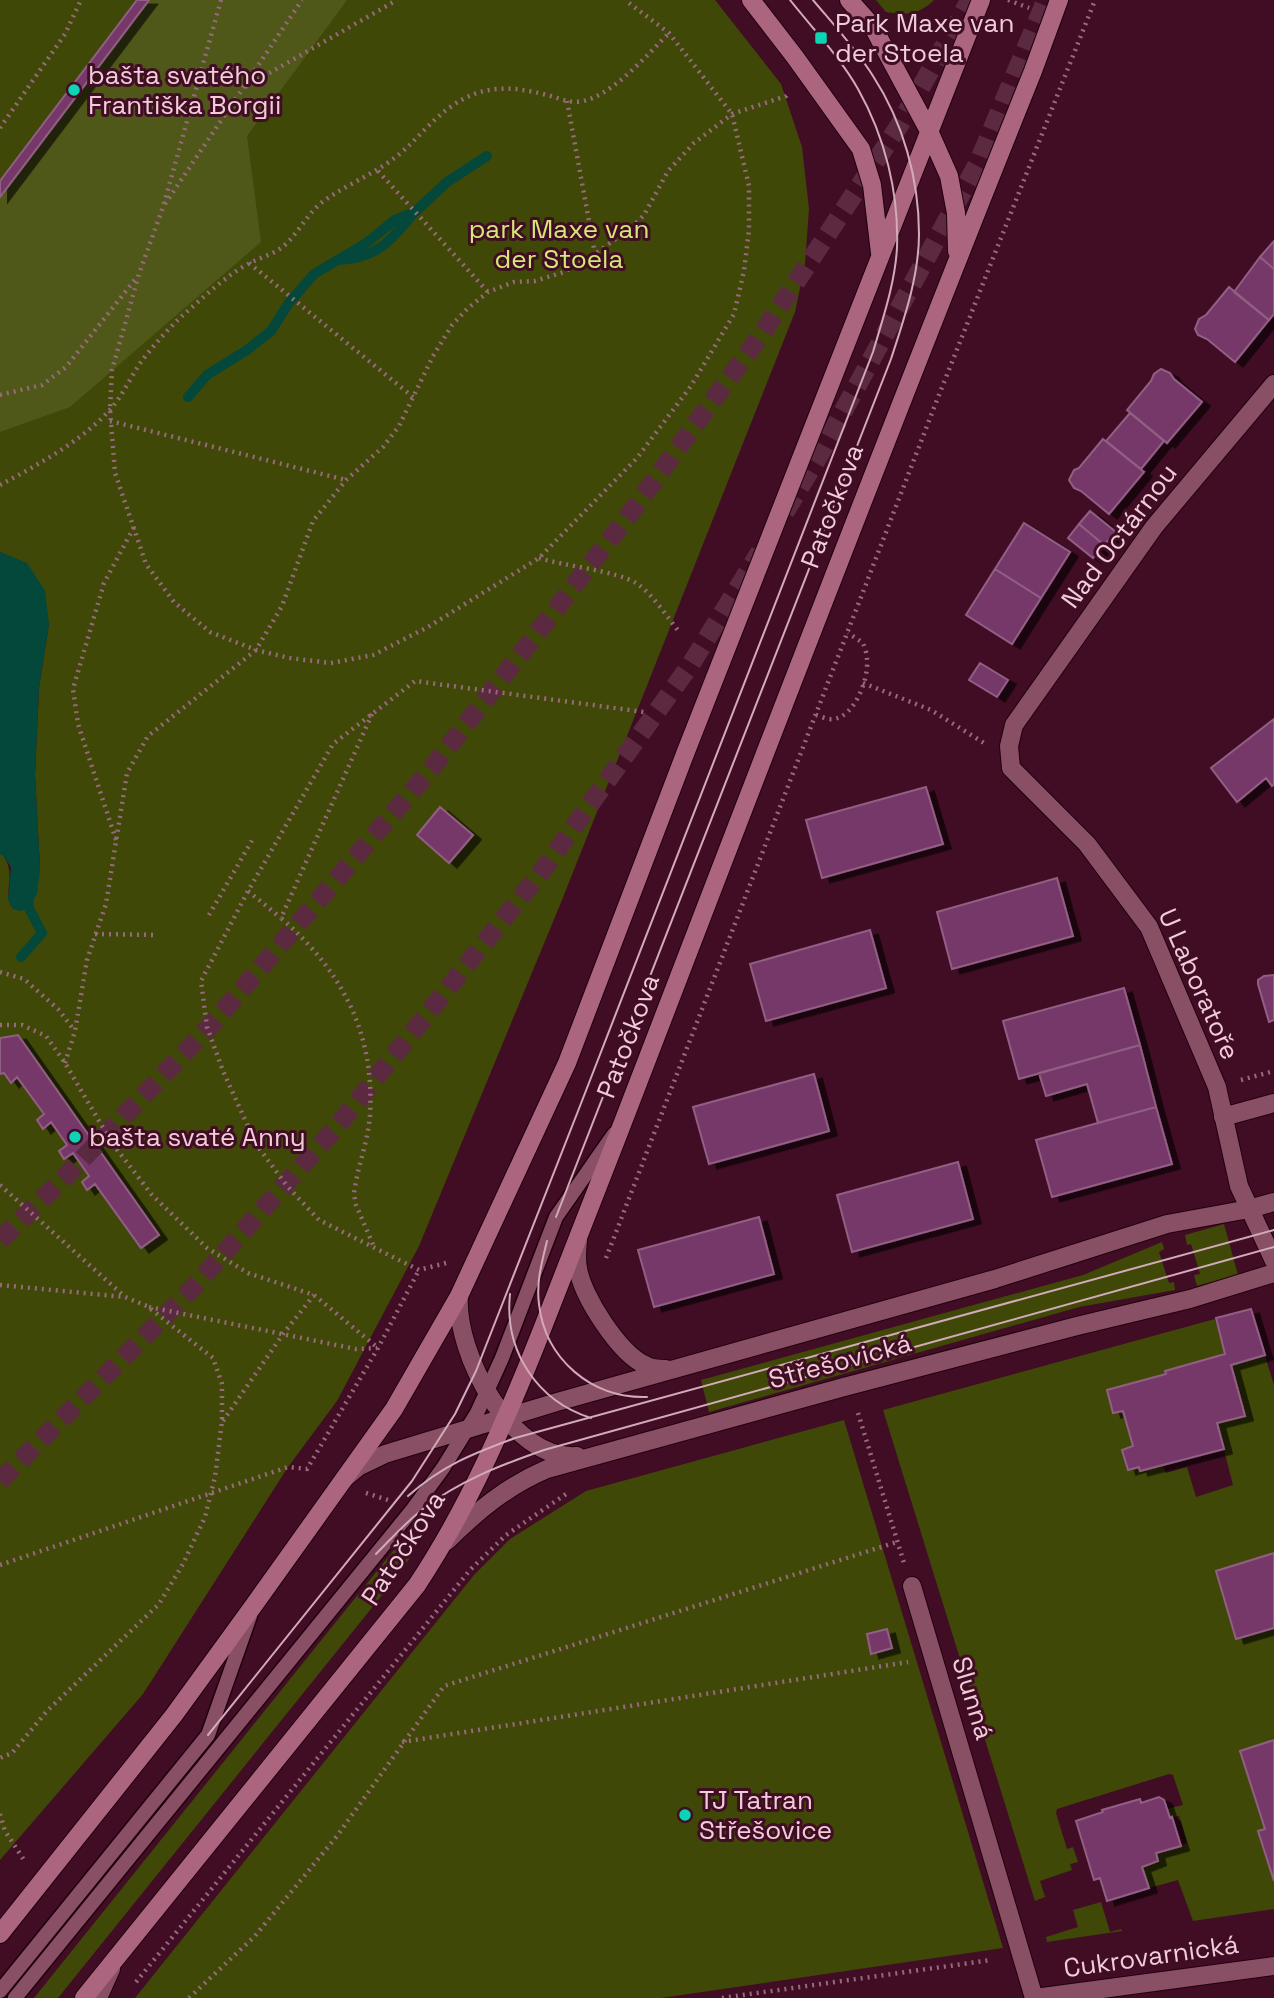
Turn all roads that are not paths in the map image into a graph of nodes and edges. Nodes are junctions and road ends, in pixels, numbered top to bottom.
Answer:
1 (751, 0) edge
2 (849, 0) edge
3 (981, 0) edge
4 (1059, 0) edge
5 (929, 131) junction
6 (880, 256) junction
7 (957, 258) junction
8 (1274, 384) edge
9 (1009, 746) joint
10 (1274, 1103) edge
11 (1223, 1117) junction
12 (625, 1119) junction
13 (1274, 1202) edge
14 (1249, 1209) junction
15 (578, 1241) junction
16 (1274, 1261) edge
17 (1274, 1273) edge
18 (459, 1296) junction
19 (673, 1368) junction
20 (488, 1391) junction
21 (506, 1418) junction
22 (469, 1428) junction
23 (594, 1455) junction
24 (344, 1478) junction
25 (442, 1546) junction
26 (912, 1586) road end
27 (254, 1605) junction
28 (0, 1934) edge
29 (119, 1956) junction
30 (1274, 1966) edge
31 (0, 1991) edge
32 (15, 1998) edge
33 (83, 1998) edge
34 (99, 1998) edge
35 (1034, 1998) edge

1 - 6 main road
2 - 5 main road
3 - 5 main road, Patočkova
4 - 7 main road, Patočkova
5 - 6 main road, Patočkova
5 - 7 main road
6 - 18 main road, Patočkova
7 - 12 main road, Patočkova
8 - 9 street, Nad Octárnou
9 - 11 street, U Laboratoře
10 - 11 street
11 - 14 street, U Laboratoře
12 - 15 main road, Patočkova
12 - 20 lane
13 - 14 street, Střešovická
14 - 16 street, U Laboratoře
14 - 19 street, Střešovická
15 - 19 street
15 - 21 main road, Patočkova
17 - 23 street, Střešovická
18 - 20 street
18 - 24 main road, Patočkova
19 - 21 street, Střešovická
20 - 21 street
20 - 22 lane
21 - 22 street, Střešovická
21 - 23 street
21 - 25 main road, Patočkova
22 - 24 street, Střešovická
22 - 32 lane
23 - 25 street, Střešovická
24 - 27 main road, Patočkova
25 - 29 main road, Patočkova
26 - 35 street, Slunná
27 - 28 main road, Patočkova
27 - 31 lane
29 - 33 main road, Patočkova
29 - 34 street
30 - 35 street, Cukrovarnická

